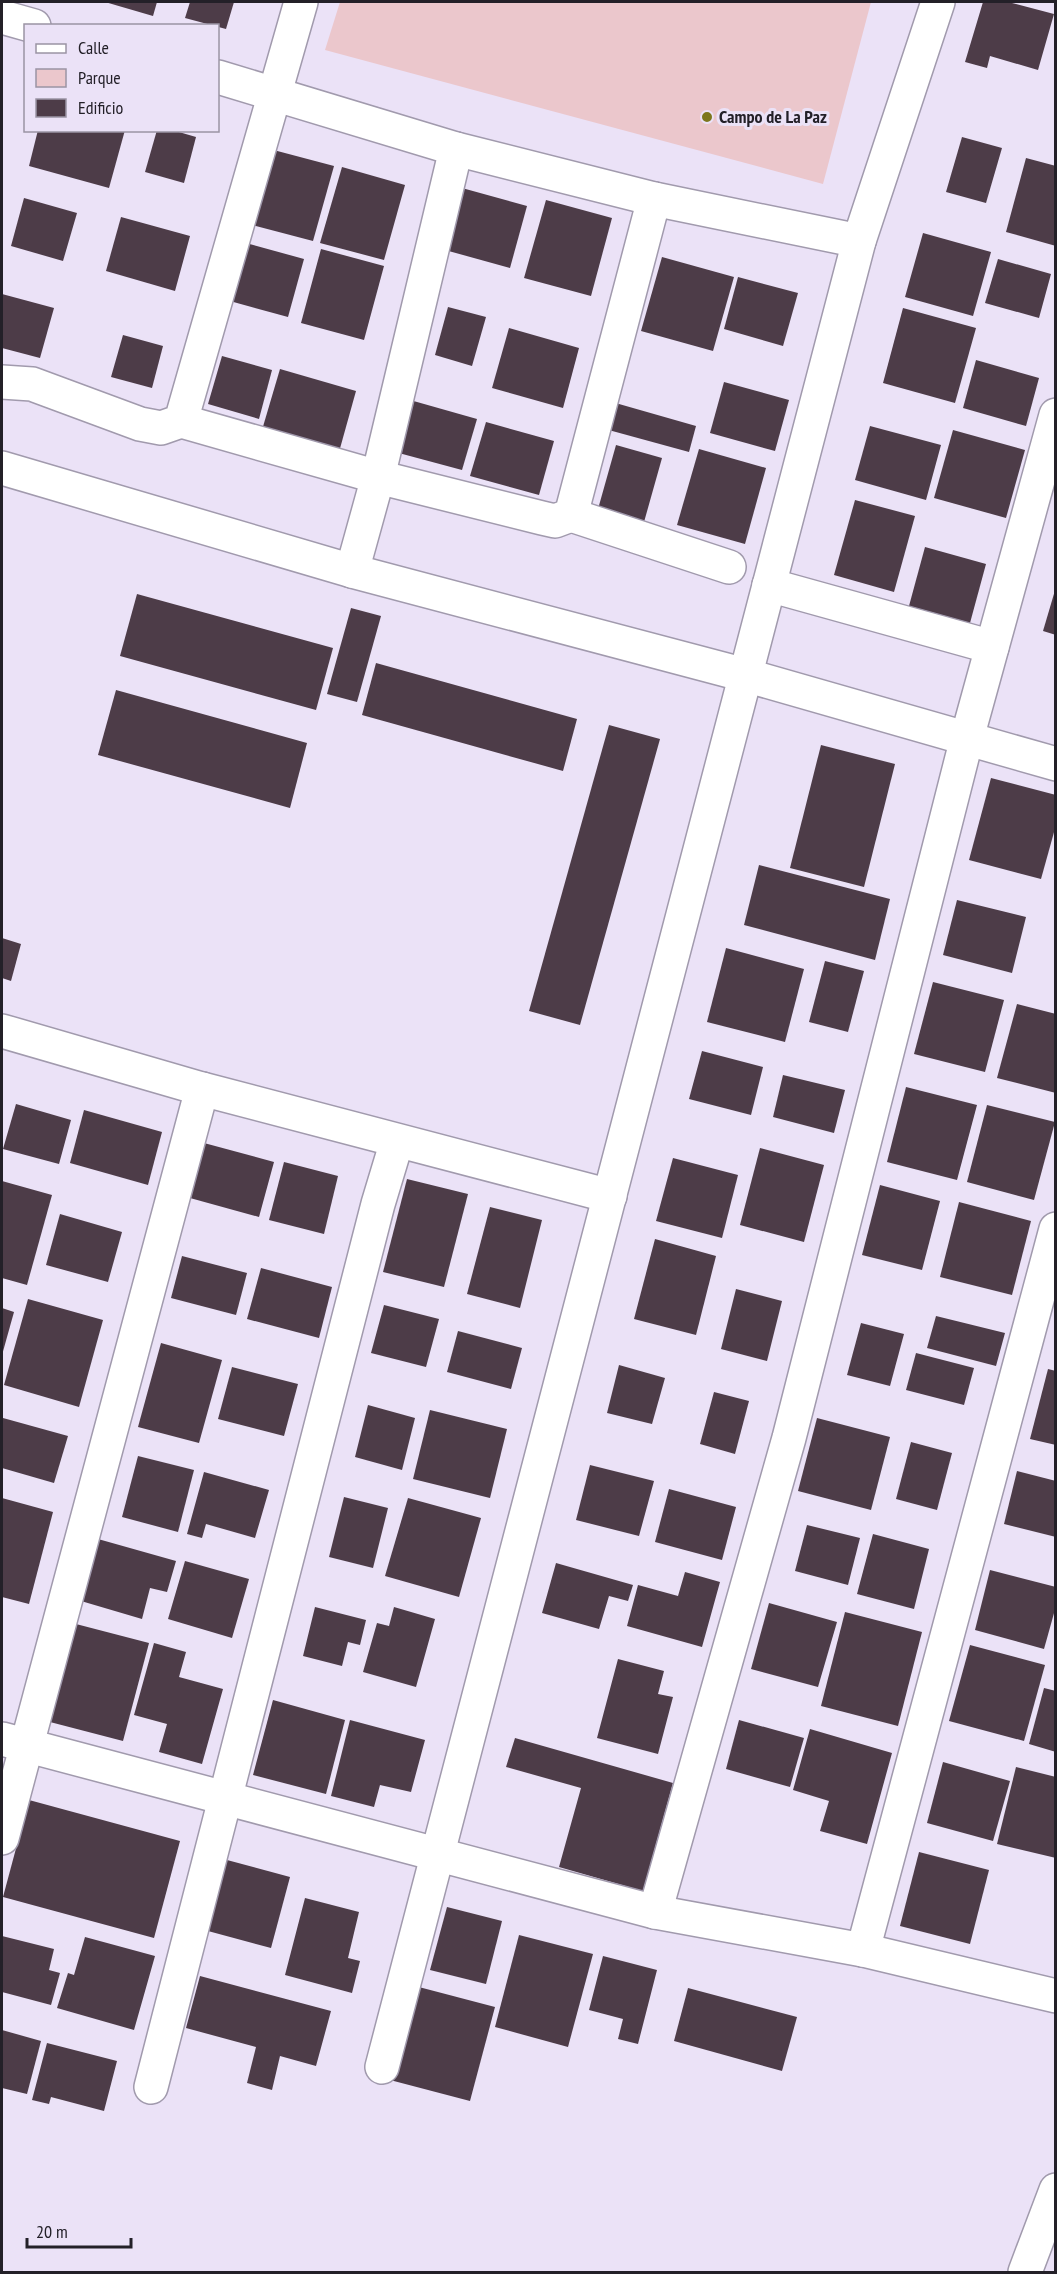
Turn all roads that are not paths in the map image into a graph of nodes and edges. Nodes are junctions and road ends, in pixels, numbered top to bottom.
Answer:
1 (302, 2) edge
2 (938, 2) edge
3 (219, 77) edge
4 (276, 93) junction
5 (456, 148) junction
6 (654, 199) junction
7 (859, 241) junction
8 (2, 382) edge
9 (1056, 416) edge
10 (181, 421) junction
11 (2, 468) edge
12 (378, 477) junction
13 (571, 515) junction
14 (729, 567) dead end
15 (352, 571) junction
16 (769, 585) junction
17 (992, 646) junction
18 (745, 675) junction
19 (967, 738) junction
20 (1056, 764) edge
21 (2, 1031) edge
22 (202, 1089) junction
23 (397, 1141) junction
24 (610, 1196) junction
25 (1056, 1229) edge
26 (1044, 1323) edge
27 (15, 1742) edge
28 (227, 1799) junction
29 (2, 1838) edge
30 (437, 1854) junction
31 (656, 1912) junction
32 (863, 1950) junction
33 (1056, 1996) edge
34 (382, 2067) dead end
35 (151, 2087) dead end
36 (1056, 2190) edge
37 (1025, 2272) edge

1 - 4 street
2 - 7 street
3 - 4 street
4 - 5 street
4 - 10 street
5 - 6 street
5 - 12 street
6 - 7 street
6 - 13 street
7 - 16 street
8 - 10 street
9 - 17 street
10 - 12 street
11 - 15 street
12 - 13 street
12 - 15 street
13 - 14 street
15 - 18 street
16 - 17 street
16 - 18 street
17 - 19 street
18 - 19 street
18 - 24 street
19 - 20 street
19 - 31 street
21 - 22 street
22 - 23 street
22 - 27 street
23 - 24 street
23 - 28 street
24 - 30 street
25 - 26 street
26 - 32 street
27 - 28 street
27 - 29 street
28 - 30 street
28 - 35 street
30 - 31 street
30 - 34 street
31 - 32 street
32 - 33 street
36 - 37 street

